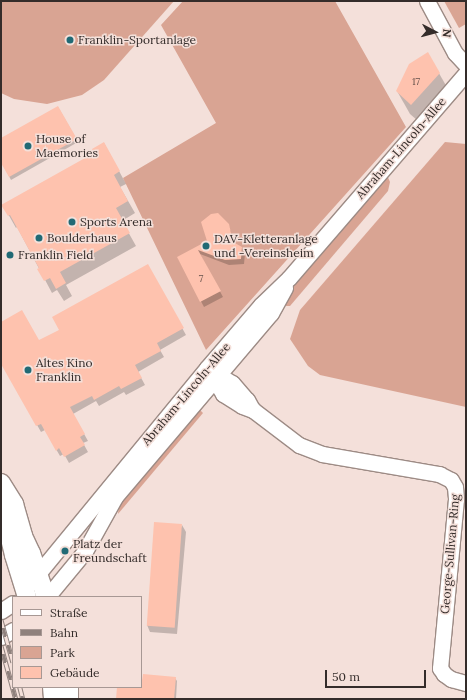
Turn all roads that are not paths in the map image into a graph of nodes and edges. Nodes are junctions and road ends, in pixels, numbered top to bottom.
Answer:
1 (427, 1) edge
2 (466, 65) edge
3 (466, 74) edge
4 (213, 374) junction
5 (1, 483) edge
6 (1, 502) edge
7 (38, 574) junction
8 (21, 596) edge
9 (22, 596) edge
10 (46, 596) edge
11 (47, 596) edge
12 (12, 603) edge
13 (1, 611) edge
14 (12, 631) edge
15 (1, 637) edge
16 (466, 683) edge
17 (52, 688) edge
18 (69, 688) edge
19 (53, 699) edge
20 (69, 699) edge

1 - 2 street
3 - 4 street, Abraham-Lincoln-Allee
4 - 7 street, Abraham-Lincoln-Allee
4 - 11 street, Abraham-Lincoln-Allee
4 - 16 street, George-Sullivan-Ring
5 - 7 street
6 - 8 street
7 - 9 street, Abraham-Lincoln-Allee
7 - 10 street
12 - 13 street, Abraham-Lincoln-Allee
14 - 15 street
17 - 19 street
18 - 20 street

